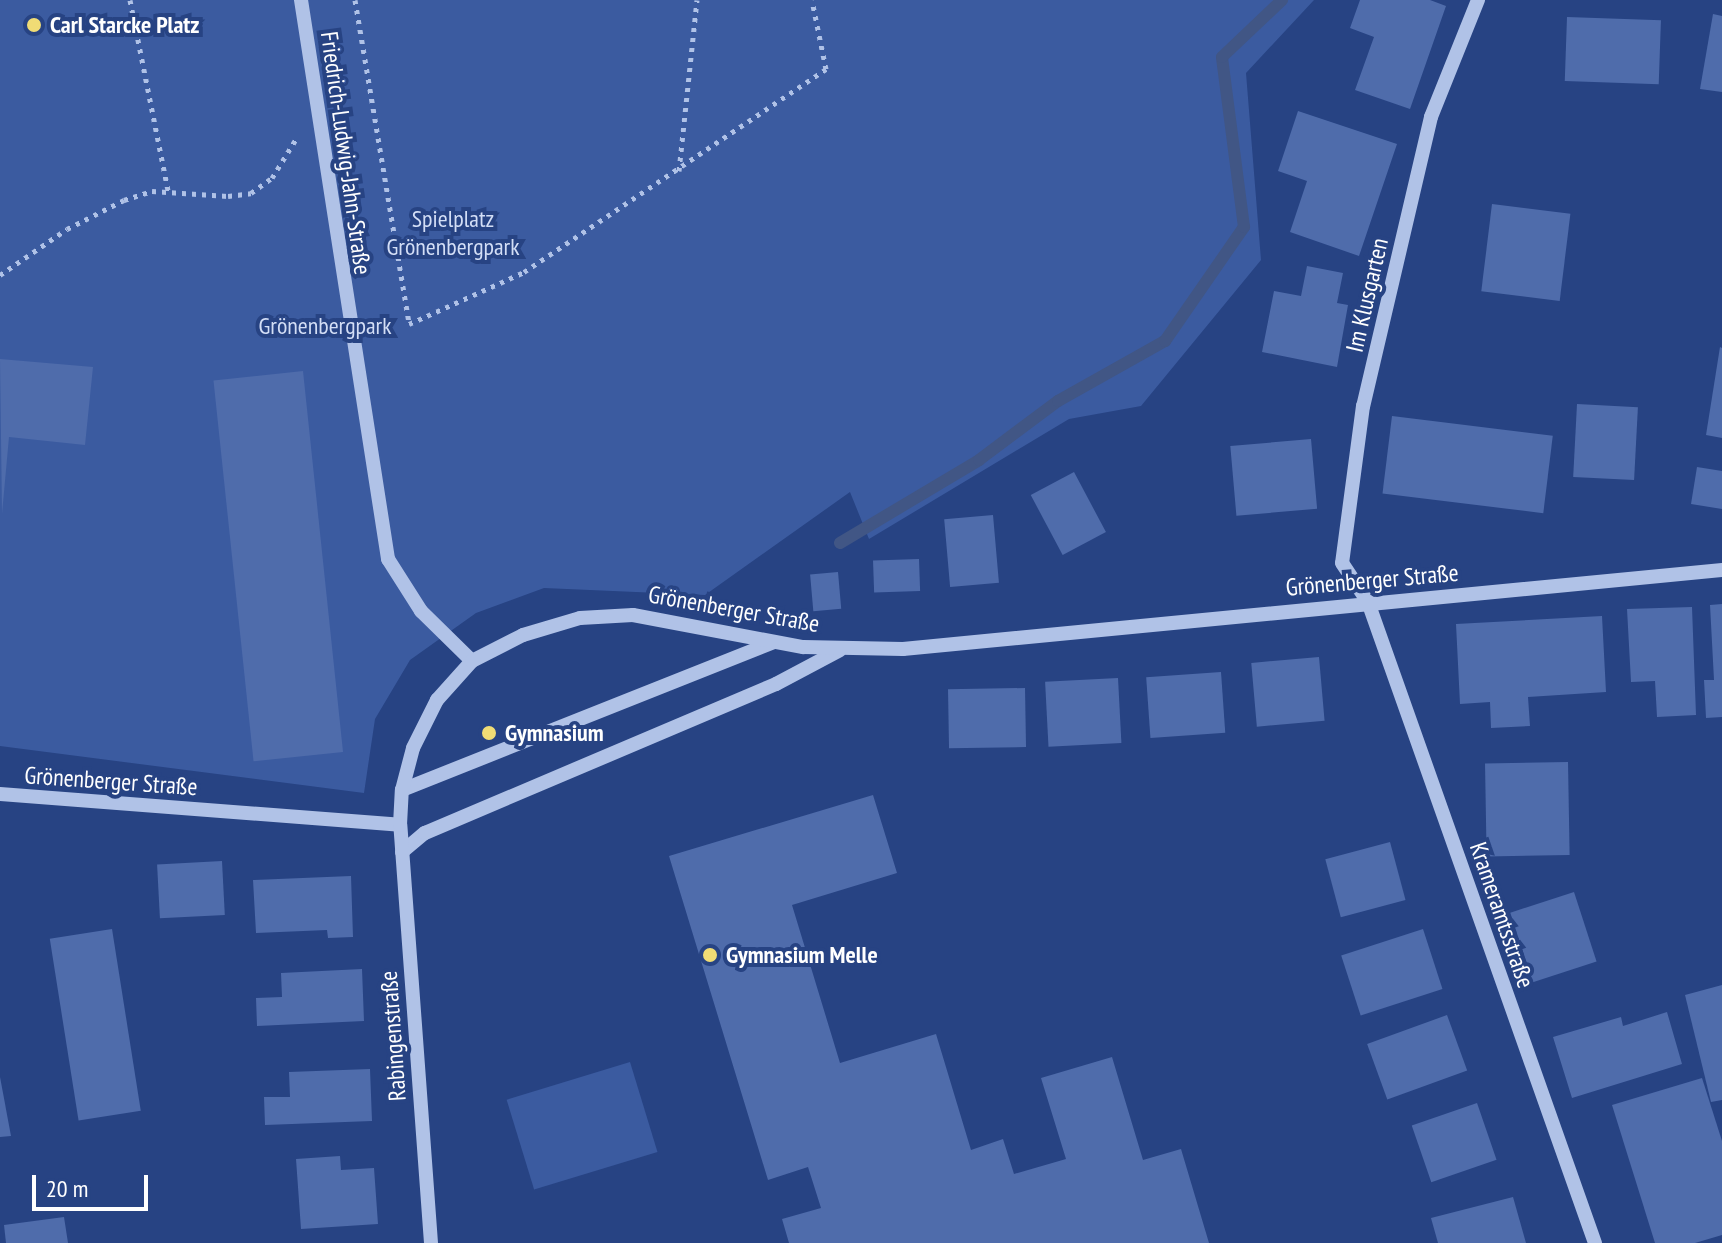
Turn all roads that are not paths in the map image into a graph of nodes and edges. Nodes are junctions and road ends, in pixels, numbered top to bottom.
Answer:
1 (301, 0) edge
2 (1478, 0) edge
3 (1722, 570) edge
4 (1368, 602) junction
5 (774, 641) junction
6 (843, 648) junction
7 (472, 661) junction
8 (402, 790) junction
9 (0, 794) edge
10 (400, 825) junction
11 (402, 852) junction
12 (431, 1243) edge
13 (1595, 1243) edge

1 - 7 street, Friedrich-Ludwig-Jahn-Straße
2 - 4 street, Im Klusgarten
3 - 4 street, Grönenberger Straße
4 - 6 street, Grönenberger Straße
4 - 13 street, Krameramtsstraße
5 - 6 street, Grönenberger Straße
5 - 7 street, Grönenberger Straße
5 - 8 street
6 - 11 street
7 - 8 street, Grönenberger Straße
8 - 10 street, Grönenberger Straße
9 - 10 street, Grönenberger Straße
10 - 11 street, Rabingenstraße
11 - 12 street, Rabingenstraße

